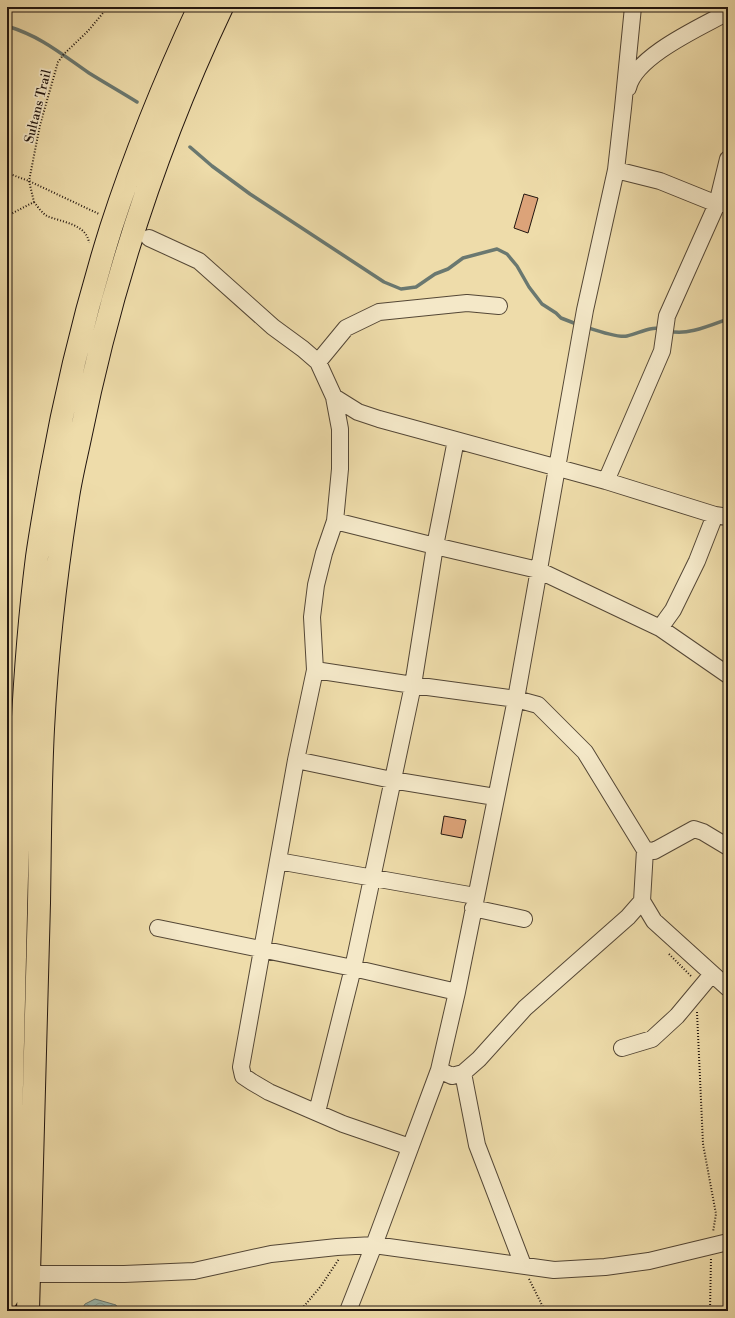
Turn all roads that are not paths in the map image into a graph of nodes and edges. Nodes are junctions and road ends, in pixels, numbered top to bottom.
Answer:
1 (199, 7) edge
2 (222, 7) edge
3 (633, 7) edge
4 (728, 12) edge
5 (631, 36) junction
6 (664, 47) junction
7 (623, 108) junction
8 (728, 159) edge
9 (616, 170) junction
10 (722, 204) edge
11 (149, 238) dead end
12 (499, 306) dead end
13 (318, 362) junction
14 (334, 397) junction
15 (456, 440) junction
16 (556, 467) junction
17 (606, 480) junction
18 (721, 516) edge
19 (335, 521) junction
20 (435, 546) junction
21 (538, 570) junction
22 (660, 628) junction
23 (315, 670) junction
24 (728, 675) edge
25 (413, 685) junction
26 (516, 699) junction
27 (296, 760) junction
28 (392, 780) junction
29 (495, 797) junction
30 (728, 847) edge
31 (645, 850) junction
32 (278, 861) junction
33 (372, 878) junction
34 (642, 901) junction
35 (474, 902) junction
36 (524, 919) dead end
37 (158, 928) dead end
38 (262, 949) junction
39 (353, 968) junction
40 (712, 974) junction
41 (728, 988) edge
42 (457, 992) junction
43 (622, 1048) dead end
44 (439, 1070) junction
45 (463, 1073) junction
46 (317, 1112) junction
47 (410, 1147) junction
48 (728, 1242) edge
49 (367, 1245) junction
50 (522, 1265) junction
51 (29, 1274) junction
52 (7, 1298) edge
53 (28, 1311) edge
54 (348, 1311) edge

1 - 52 highway
2 - 51 highway
3 - 5 street
4 - 6 street
5 - 6 street
5 - 7 street
6 - 7 street
7 - 9 street
8 - 10 street
9 - 10 street
9 - 16 street
10 - 17 street
11 - 13 street
12 - 13 street
13 - 14 street
14 - 15 street
14 - 19 street
15 - 16 street
15 - 20 street
16 - 17 street
16 - 21 street
17 - 18 street
18 - 22 street
19 - 20 street
19 - 23 street
20 - 21 street
20 - 25 street
21 - 22 street
21 - 26 street
22 - 24 street
23 - 25 street
23 - 27 street
25 - 26 street
25 - 28 street
26 - 29 street
26 - 31 street
27 - 28 street
27 - 32 street
28 - 29 street
28 - 33 street
29 - 35 street
30 - 31 street
31 - 34 street
32 - 33 street
32 - 38 street
33 - 35 street
33 - 39 street
34 - 40 street
34 - 45 street
35 - 36 street
35 - 42 street
37 - 38 street
38 - 39 street
38 - 46 street
39 - 42 street
39 - 46 street
40 - 41 street
40 - 43 street
42 - 44 street
44 - 45 street
44 - 47 street
45 - 50 street
46 - 47 street
47 - 49 street
48 - 50 street
49 - 50 street
49 - 51 street
49 - 54 street
51 - 53 highway

